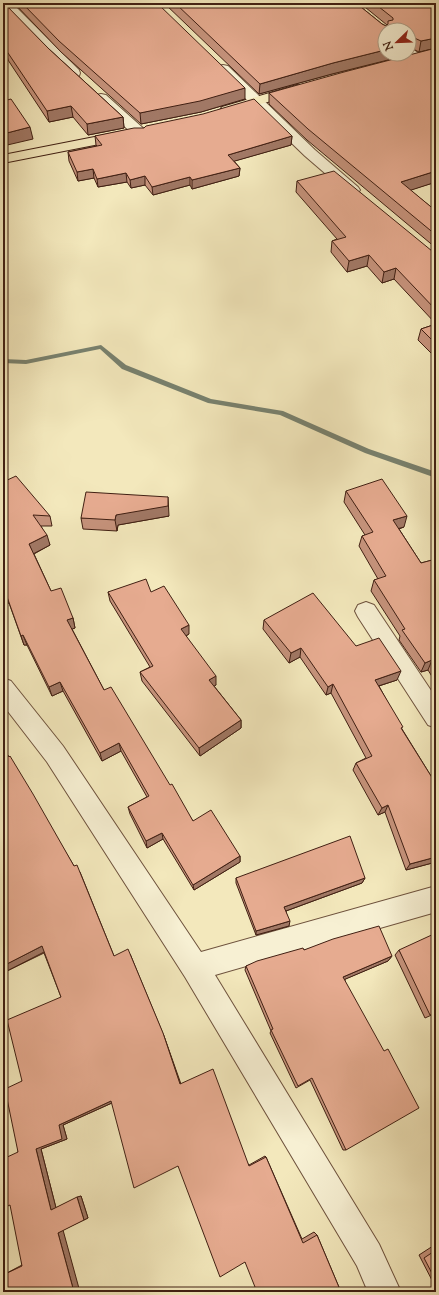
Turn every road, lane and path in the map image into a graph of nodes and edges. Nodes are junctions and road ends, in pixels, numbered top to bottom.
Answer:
1 (5, 3) edge
2 (211, 58) edge
3 (82, 81) edge
4 (308, 86) edge
5 (93, 90) edge
6 (257, 101) junction
7 (211, 115) edge
8 (153, 129) edge
9 (139, 132) junction
10 (3, 159) edge
11 (363, 199) edge
12 (366, 611) dead end
13 (3, 688) edge
14 (436, 718) edge
15 (436, 900) edge
16 (195, 967) junction
17 (385, 1292) edge

1 - 3 street
2 - 6 street
4 - 6 main road
5 - 9 street
6 - 7 main road
6 - 11 street
8 - 9 main road
9 - 10 main road
12 - 14 street
13 - 16 street
15 - 16 street
16 - 17 street

